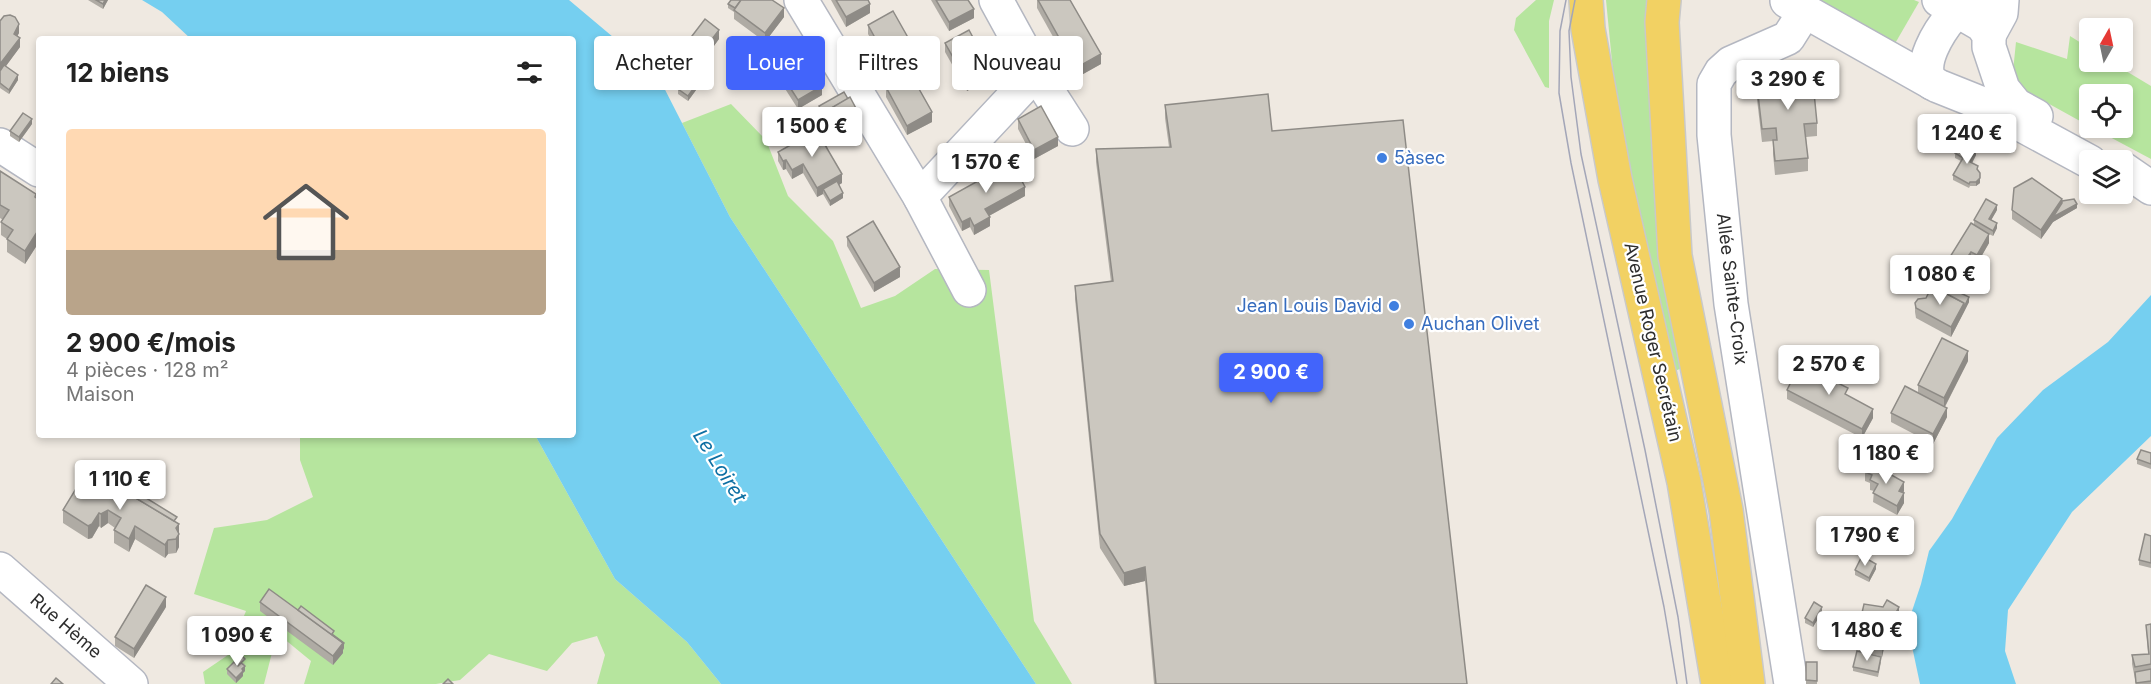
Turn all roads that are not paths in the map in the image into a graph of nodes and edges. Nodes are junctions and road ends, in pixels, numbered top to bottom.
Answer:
1 (801, 0) edge
2 (996, 0) edge
3 (1586, 0) edge
4 (1664, 0) edge
5 (2002, 0) edge
6 (1958, 3) edge
7 (1796, 5) edge
8 (1016, 36) edge
9 (1989, 41) junction
10 (1940, 86) junction
11 (1019, 90) edge
12 (1047, 90) edge
13 (1072, 129) dead end
14 (0, 145) edge
15 (2095, 150) edge
16 (2079, 156) edge
17 (36, 168) edge
18 (2133, 176) edge
19 (2133, 182) edge
20 (2151, 189) edge
21 (920, 196) junction
22 (969, 290) dead end
23 (0, 569) edge
24 (131, 684) edge
25 (1718, 684) edge
26 (1748, 684) edge
27 (1791, 684) edge

1 - 21 street
2 - 8 street
3 - 25 main road, Avenue Roger Secrétain
4 - 26 main road, Avenue Roger Secrétain
5 - 9 street
6 - 9 street
6 - 10 street
7 - 10 street
7 - 27 street, Allée Sainte-Croix
9 - 10 street
9 - 15 street
10 - 16 street
11 - 21 street
12 - 13 street
14 - 17 street
18 - 20 street
19 - 20 street
21 - 22 street
23 - 24 street, Rue Hème

